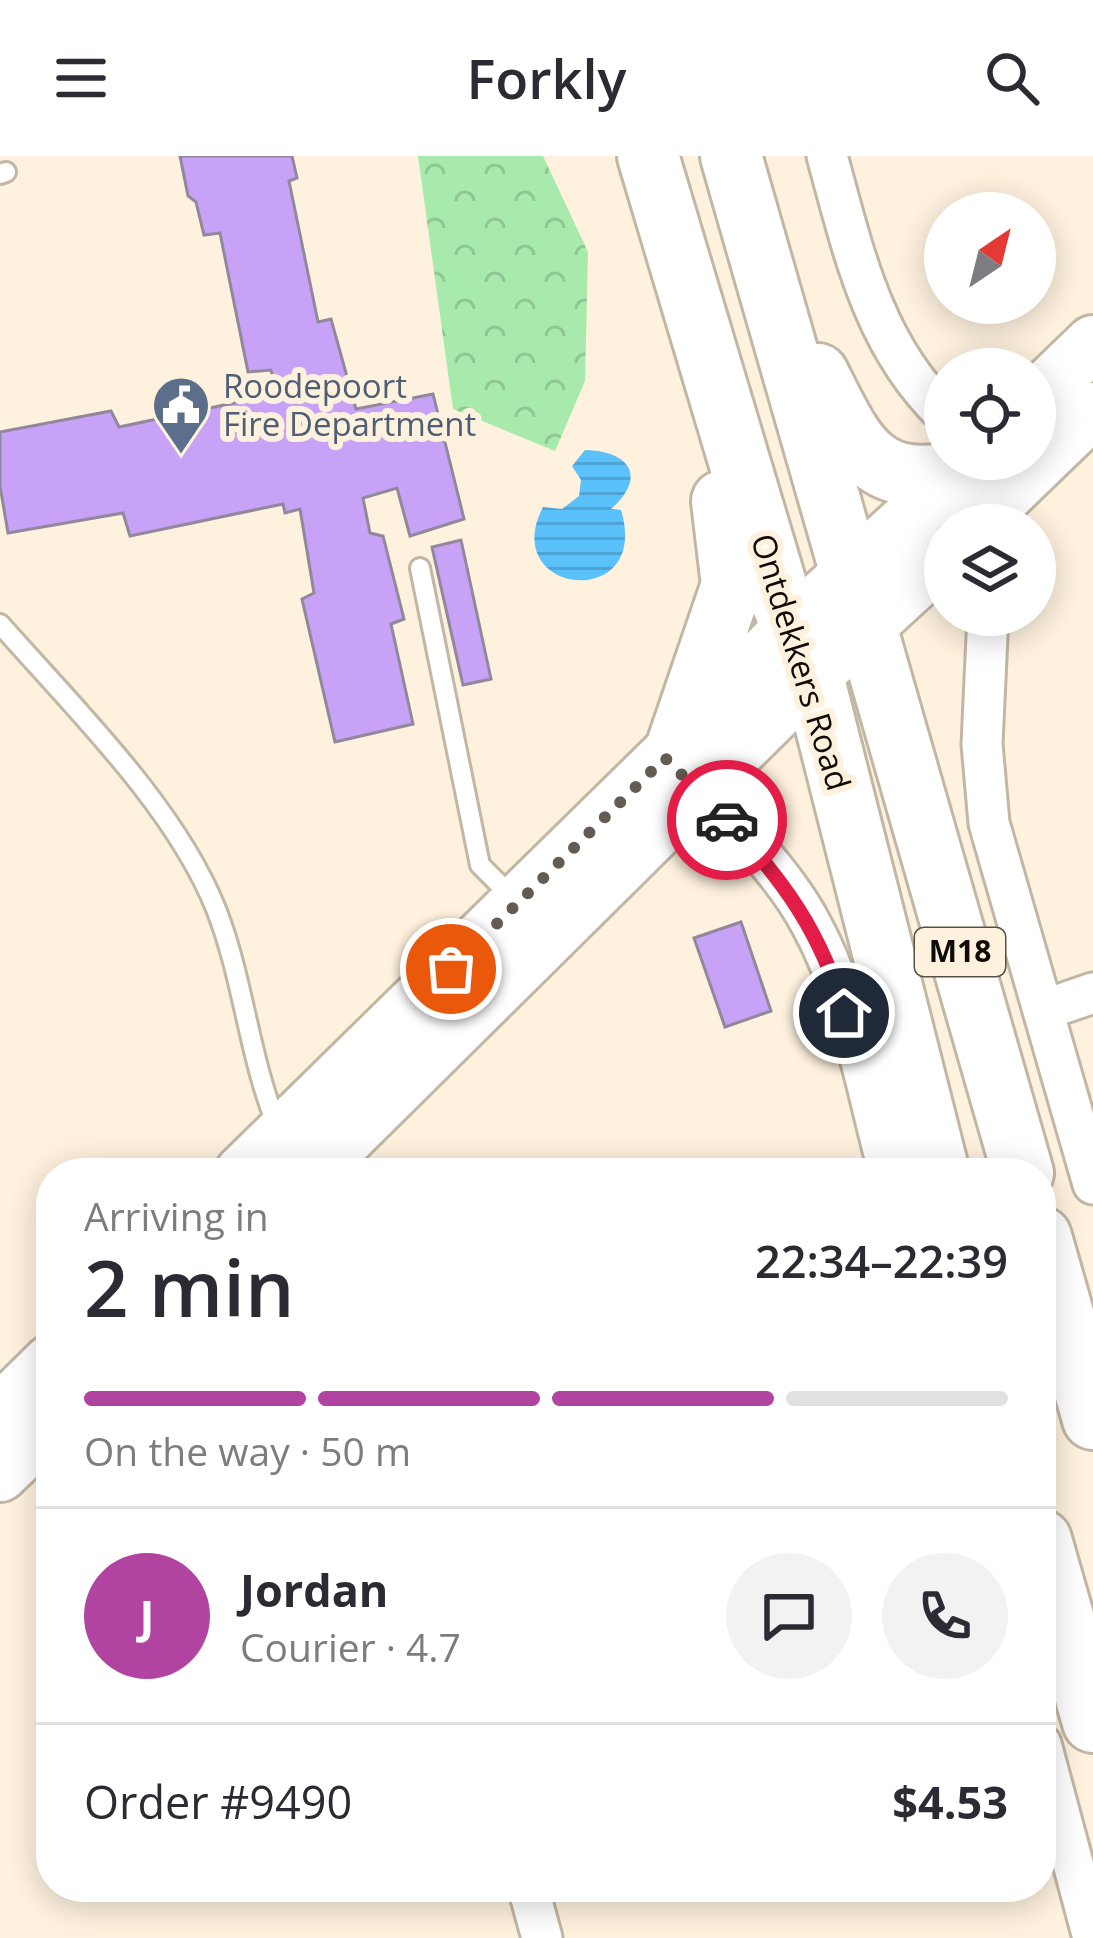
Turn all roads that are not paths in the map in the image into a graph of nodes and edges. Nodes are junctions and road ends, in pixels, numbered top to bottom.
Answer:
1 (649, 156) edge
2 (731, 156) edge
3 (827, 156) edge
4 (756, 250) junction
5 (691, 309) junction
6 (1093, 343) edge
7 (1056, 379) edge
8 (924, 387) edge
9 (1093, 410) edge
10 (980, 497) edge
11 (924, 566) edge
12 (420, 568) dead end
13 (857, 601) junction
14 (0, 624) edge
15 (987, 636) edge
16 (803, 650) junction
17 (681, 764) junction
18 (536, 917) junction
19 (1093, 993) edge
20 (1044, 1010) junction
21 (316, 1150) edge
22 (885, 1158) edge
23 (935, 1158) edge
24 (1019, 1158) edge
25 (1093, 1184) edge
26 (1056, 1290) edge
27 (36, 1377) edge
28 (0, 1412) edge
29 (1093, 1419) edge
30 (36, 1439) edge
31 (0, 1474) edge
32 (1056, 1592) edge
33 (1093, 1722) edge
34 (1056, 1800) edge
35 (532, 1902) edge
36 (542, 1938) edge
37 (1093, 1938) edge

1 - 5 main road, Ontdekkers Road / M18
2 - 4 main road, M18
3 - 8 street
4 - 10 main road
4 - 13 main road, M18
5 - 16 main road, Ontdekkers Road / M18
5 - 17 main road
6 - 7 street
9 - 10 street
10 - 13 street
11 - 13 street
12 - 18 lane
13 - 16 street
13 - 24 main road, M18
14 - 21 lane
15 - 20 street
16 - 17 street
16 - 23 main road, Ontdekkers Road / M18
17 - 18 street
17 - 22 street
18 - 21 street
19 - 20 street
20 - 25 street
26 - 29 main road
27 - 28 street
30 - 31 street
32 - 33 main road
34 - 37 street
35 - 36 street

